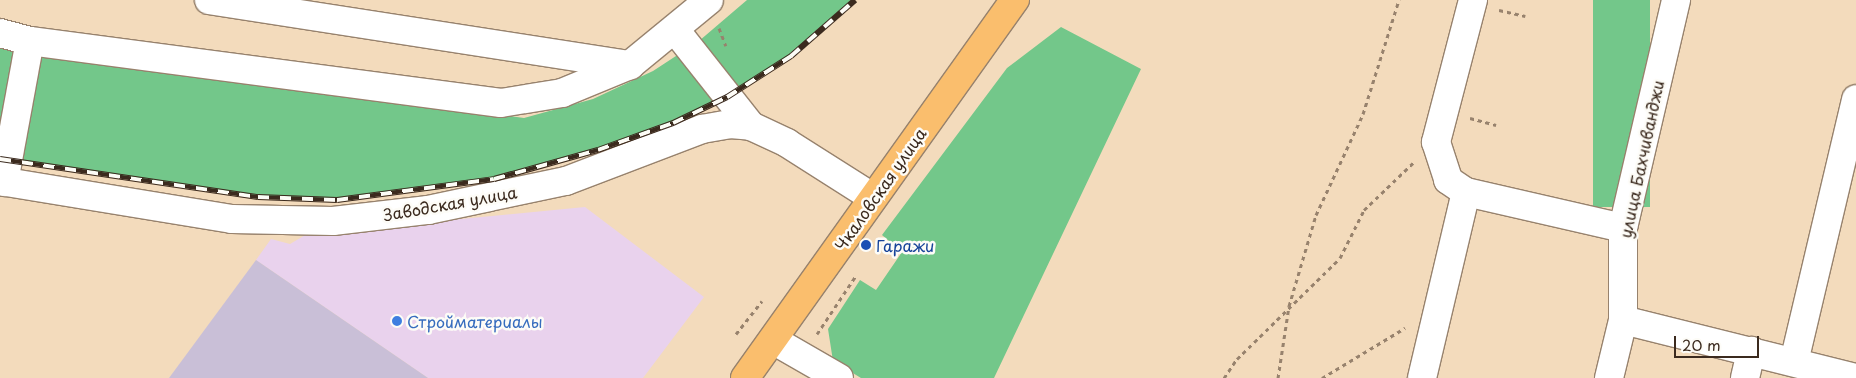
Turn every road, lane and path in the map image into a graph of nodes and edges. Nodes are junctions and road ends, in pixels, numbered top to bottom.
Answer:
1 (209, 0) edge
2 (1015, 0) edge
3 (1399, 0) edge
4 (1473, 0) edge
5 (1676, 0) edge
6 (713, 9) edge
7 (676, 31) junction
8 (0, 34) edge
9 (30, 41) junction
10 (732, 56) dead end
11 (630, 64) junction
12 (1856, 99) edge
13 (751, 126) junction
14 (1436, 142) junction
15 (2, 181) edge
16 (1466, 192) junction
17 (872, 197) junction
18 (1623, 228) junction
19 (861, 268) dead end
20 (767, 295) dead end
21 (1288, 306) junction
22 (1439, 308) junction
23 (1623, 320) junction
24 (736, 334) dead end
25 (773, 340) junction
26 (1751, 351) junction
27 (801, 356) junction
28 (1794, 362) junction
29 (746, 378) edge
30 (839, 378) edge
31 (1224, 378) edge
32 (1278, 378) edge
33 (1322, 378) edge
34 (1422, 378) edge
35 (1609, 378) edge
36 (1744, 378) edge
37 (1855, 378) edge

1 - 11 street
2 - 17 main road, Чкаловская улица
3 - 21 path
4 - 14 street
5 - 18 street, улица Бахчиванджи
6 - 7 street
6 - 10 path
7 - 11 street
7 - 13 street
8 - 9 street
9 - 11 street
9 - 15 street
12 - 28 street
13 - 15 street, Заводская улица
13 - 17 street
14 - 16 street
14 - 21 path
16 - 18 street
16 - 22 street
17 - 25 main road, Чкаловская улица
18 - 23 street, улица Бахчиванджи
19 - 27 path
20 - 24 path
21 - 31 path
21 - 32 path
22 - 33 path
22 - 34 street
23 - 26 street
23 - 35 street, улица Бахчиванджи
25 - 27 street
25 - 29 main road, Чкаловская улица
26 - 28 street
26 - 36 street
27 - 30 street
28 - 37 street

